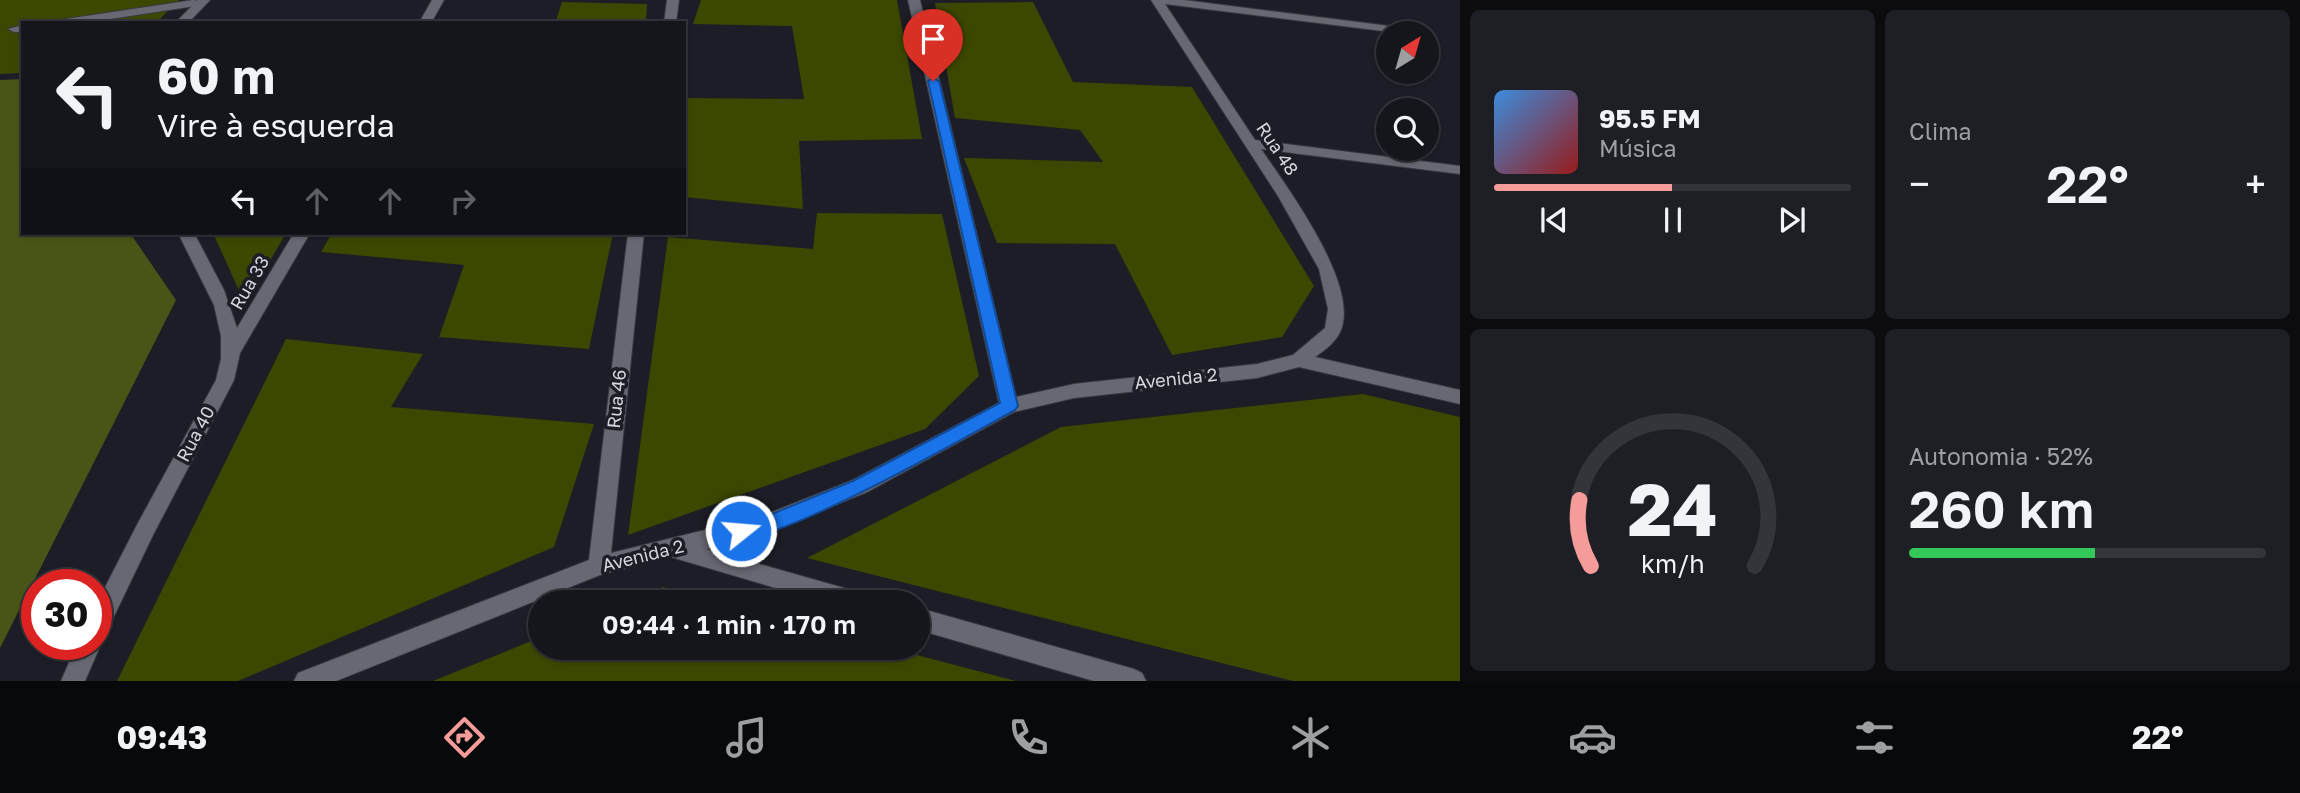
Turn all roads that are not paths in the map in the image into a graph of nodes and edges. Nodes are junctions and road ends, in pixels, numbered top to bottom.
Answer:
1 (438, 0) edge
2 (673, 0) edge
3 (914, 0) edge
4 (1157, 0) edge
5 (203, 1) edge
6 (72, 21) edge
7 (183, 21) edge
8 (426, 21) edge
9 (670, 21) edge
10 (1376, 27) edge
11 (1250, 143) junction
12 (1460, 170) edge
13 (187, 235) edge
14 (301, 235) edge
15 (636, 235) edge
16 (1333, 330) joint
17 (231, 353) junction
18 (1299, 360) junction
19 (1460, 397) edge
20 (1009, 406) junction
21 (671, 548) junction
22 (599, 566) junction
23 (816, 590) edge
24 (112, 596) edge
25 (930, 623) edge
26 (82, 660) edge
27 (73, 681) edge
28 (306, 681) edge
29 (1134, 681) edge

1 - 8 street
2 - 9 street
3 - 20 street
4 - 10 street
4 - 11 street, Rua 48
5 - 6 street
5 - 7 street
11 - 12 street
11 - 16 street, Rua 48
13 - 17 street, Rua 40
14 - 17 street, Rua 33
15 - 22 street, Rua 46
16 - 18 street, Avenida 2
17 - 24 street, Rua 40
18 - 19 street
18 - 20 street, Avenida 2
20 - 21 street, Avenida 2
21 - 22 street, Avenida 2
21 - 23 street
22 - 28 street, Avenida 2
25 - 29 street
26 - 27 street

